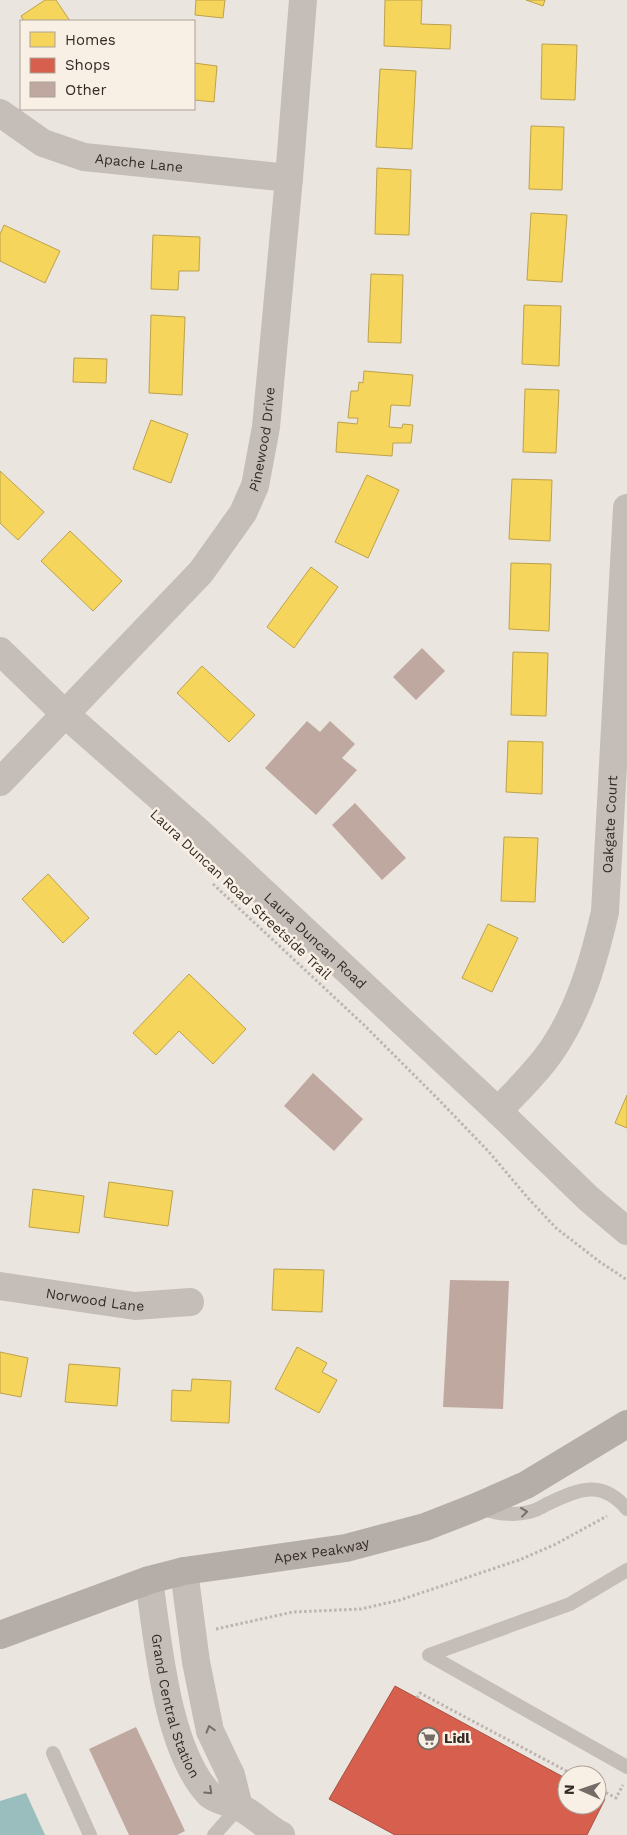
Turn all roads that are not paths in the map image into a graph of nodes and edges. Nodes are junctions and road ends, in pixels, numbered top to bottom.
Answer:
1 (303, 0) edge
2 (0, 114) edge
3 (289, 178) junction
4 (627, 508) edge
5 (0, 651) edge
6 (66, 714) junction
7 (0, 782) edge
8 (498, 1111) junction
9 (627, 1231) edge
10 (0, 1286) edge
11 (190, 1302) dead end
12 (627, 1424) edge
13 (476, 1508) junction
14 (627, 1509) edge
15 (627, 1570) edge
16 (184, 1571) junction
17 (149, 1580) junction
18 (0, 1635) edge
19 (52, 1753) dead end
20 (627, 1768) edge
21 (239, 1807) junction
22 (90, 1835) edge
23 (214, 1835) edge
24 (281, 1835) edge

1 - 3 street, Pinewood Drive
2 - 3 street, Apache Lane
3 - 6 street, Pinewood Drive
4 - 8 street, Oakgate Court
5 - 6 street, Laura Duncan Road
6 - 7 street, Pinewood Drive
6 - 8 street, Laura Duncan Road
8 - 9 street, Laura Duncan Road
10 - 11 street, Norwood Lane
12 - 13 main road, Apex Peakway
13 -> 14 lane
13 - 16 main road, Apex Peakway
15 - 20 lane
16 - 17 main road, Apex Peakway
21 -> 16 street, Grand Central Station
17 - 18 main road, Apex Peakway
17 -> 21 street, Grand Central Station
19 - 22 lane
21 - 23 lane
21 - 24 street, Grand Central Station

